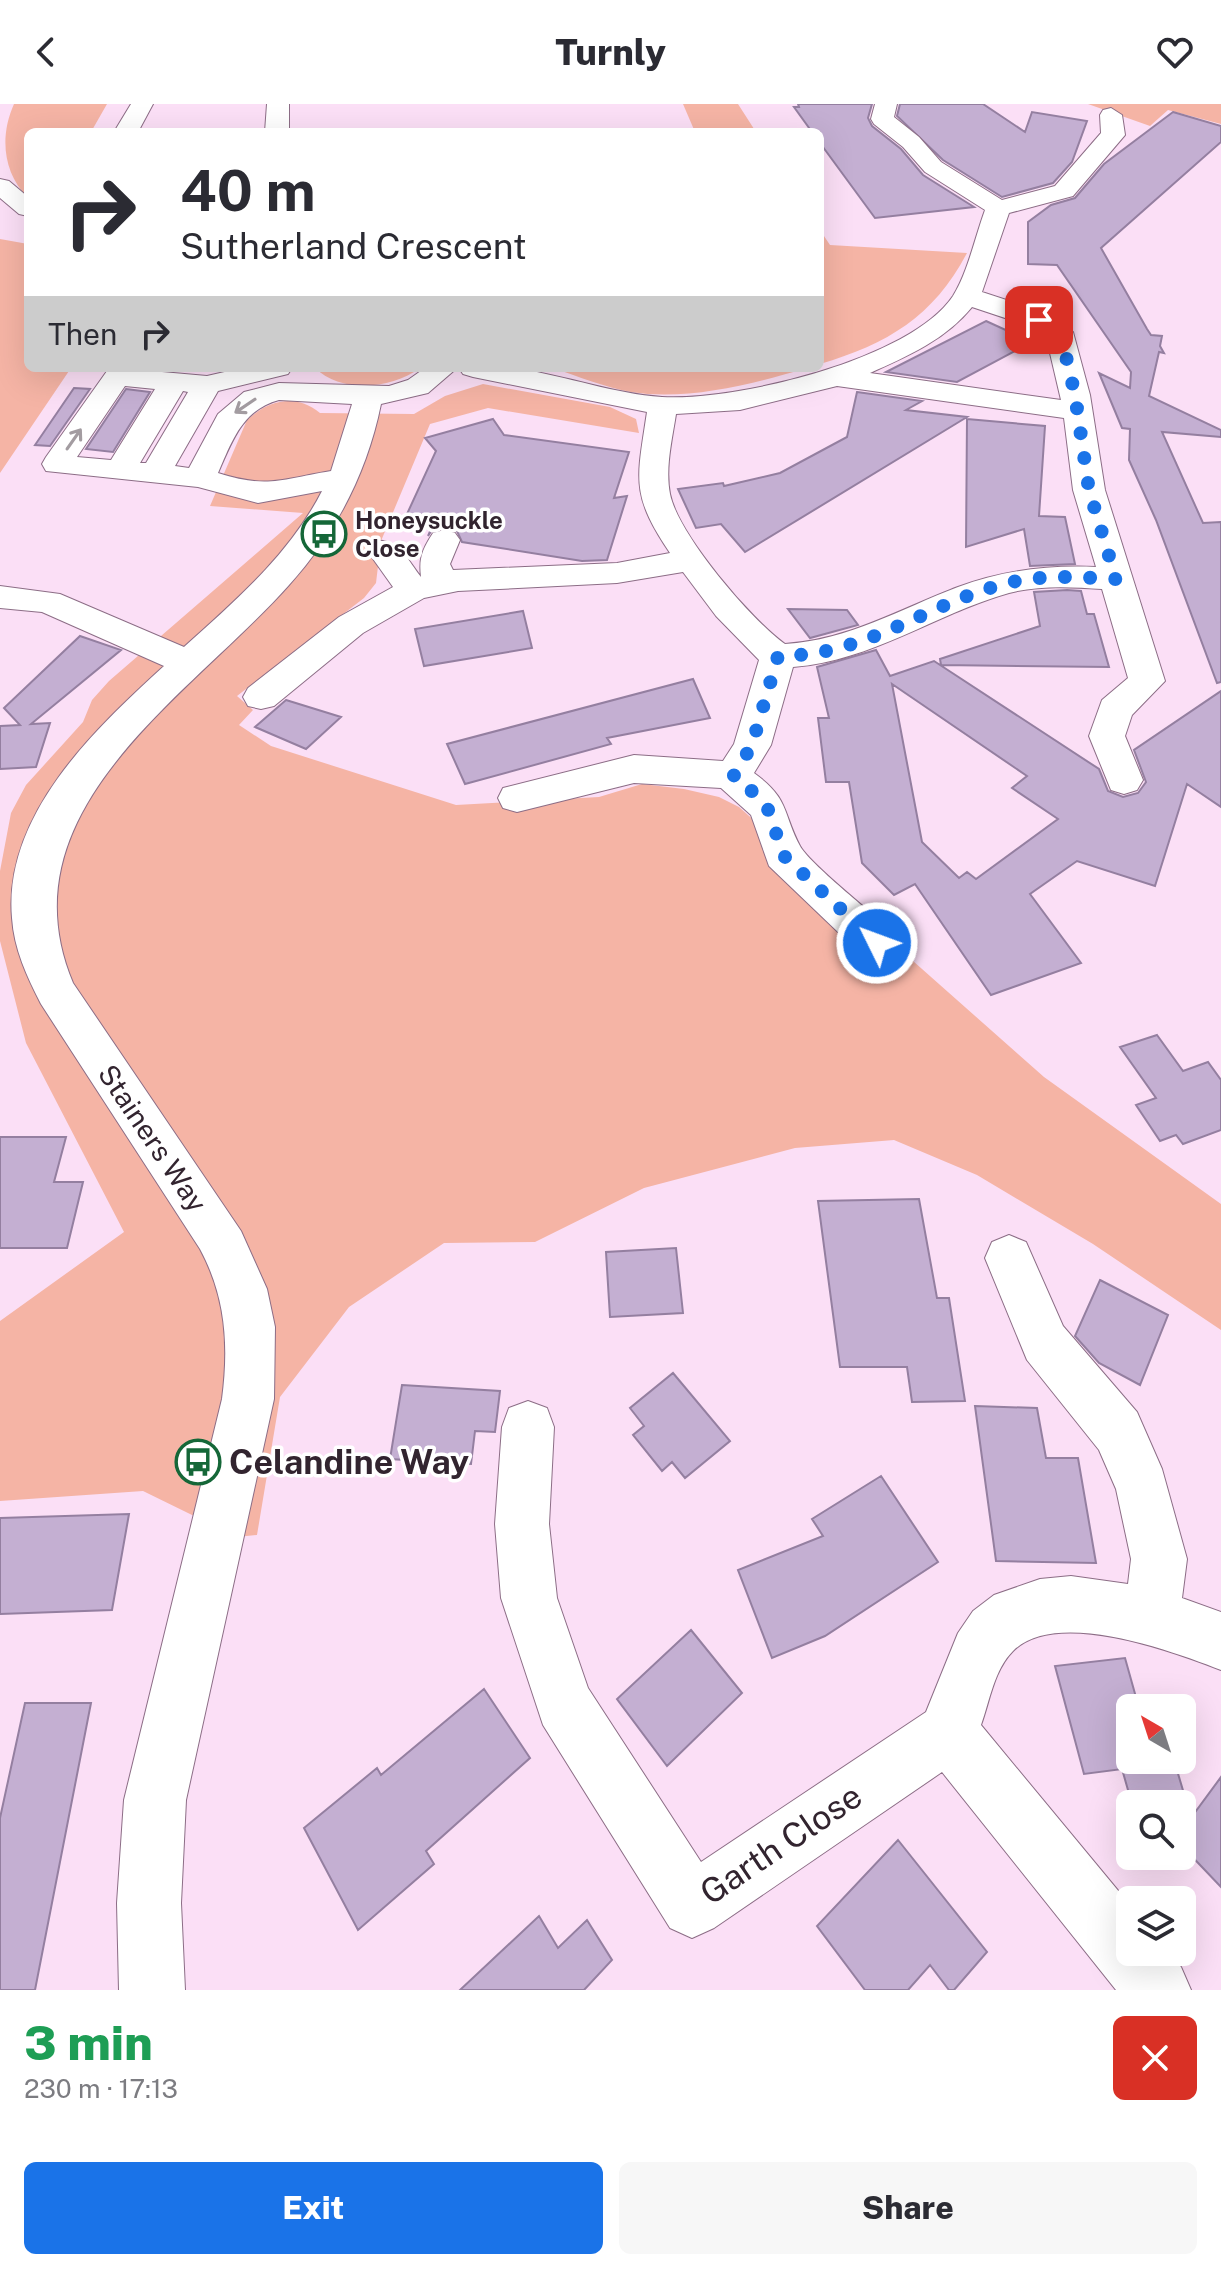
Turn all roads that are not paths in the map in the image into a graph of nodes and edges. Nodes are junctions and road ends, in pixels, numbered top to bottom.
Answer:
1 (142, 104) edge
2 (278, 104) edge
3 (886, 104) edge
4 (1111, 115) dead end
5 (128, 128) edge
6 (277, 128) edge
7 (0, 186) edge
8 (998, 208) junction
9 (22, 220) edge
10 (967, 296) junction
11 (261, 372) edge
12 (293, 372) edge
13 (437, 372) edge
14 (493, 372) edge
15 (837, 377) junction
16 (161, 381) junction
17 (207, 385) junction
18 (319, 392) junction
19 (368, 398) junction
20 (662, 406) junction
21 (1078, 411) junction
22 (120, 470) junction
23 (155, 474) junction
24 (200, 478) junction
25 (342, 479) junction
26 (444, 540) dead end
27 (382, 549) dead end
28 (691, 560) junction
29 (1116, 579) junction
30 (427, 586) junction
31 (0, 597) edge
32 (778, 656) junction
33 (189, 663) junction
34 (261, 697) dead end
35 (733, 777) junction
36 (1124, 780) dead end
37 (517, 798) dead end
38 (17, 940) edge
39 (877, 943) dead end
40 (1009, 1258) dead end
41 (528, 1427) dead end
42 (1152, 1615) junction
43 (1221, 1641) edge
44 (948, 1732) junction
45 (152, 1990) edge
46 (1158, 1990) edge

1 - 5 street
2 - 6 street
3 - 8 street
4 - 8 street
7 - 9 street
8 - 10 street
10 - 15 street
10 - 21 street
11 - 17 street
12 - 18 street
13 - 19 street
14 - 20 street
15 - 20 street
15 - 21 street
16 - 17 street
16 - 22 street
22 -> 16 street
17 - 23 street
18 - 19 street
18 -> 24 street
19 - 25 street, Stainers Way
20 - 28 street
21 - 29 street
22 - 23 street
23 - 24 street
24 - 25 street
25 - 33 street, Stainers Way
26 - 30 street
27 - 30 street
28 - 30 street
28 - 32 street
29 - 32 street
29 - 36 street
30 - 34 street
31 - 33 street
32 - 35 street
33 - 38 street, Stainers Way
35 - 37 street
35 - 39 street
38 - 45 street, Stainers Way
40 - 42 street
41 - 44 street, Garth Close
42 - 43 street
42 - 44 street
44 - 46 street

